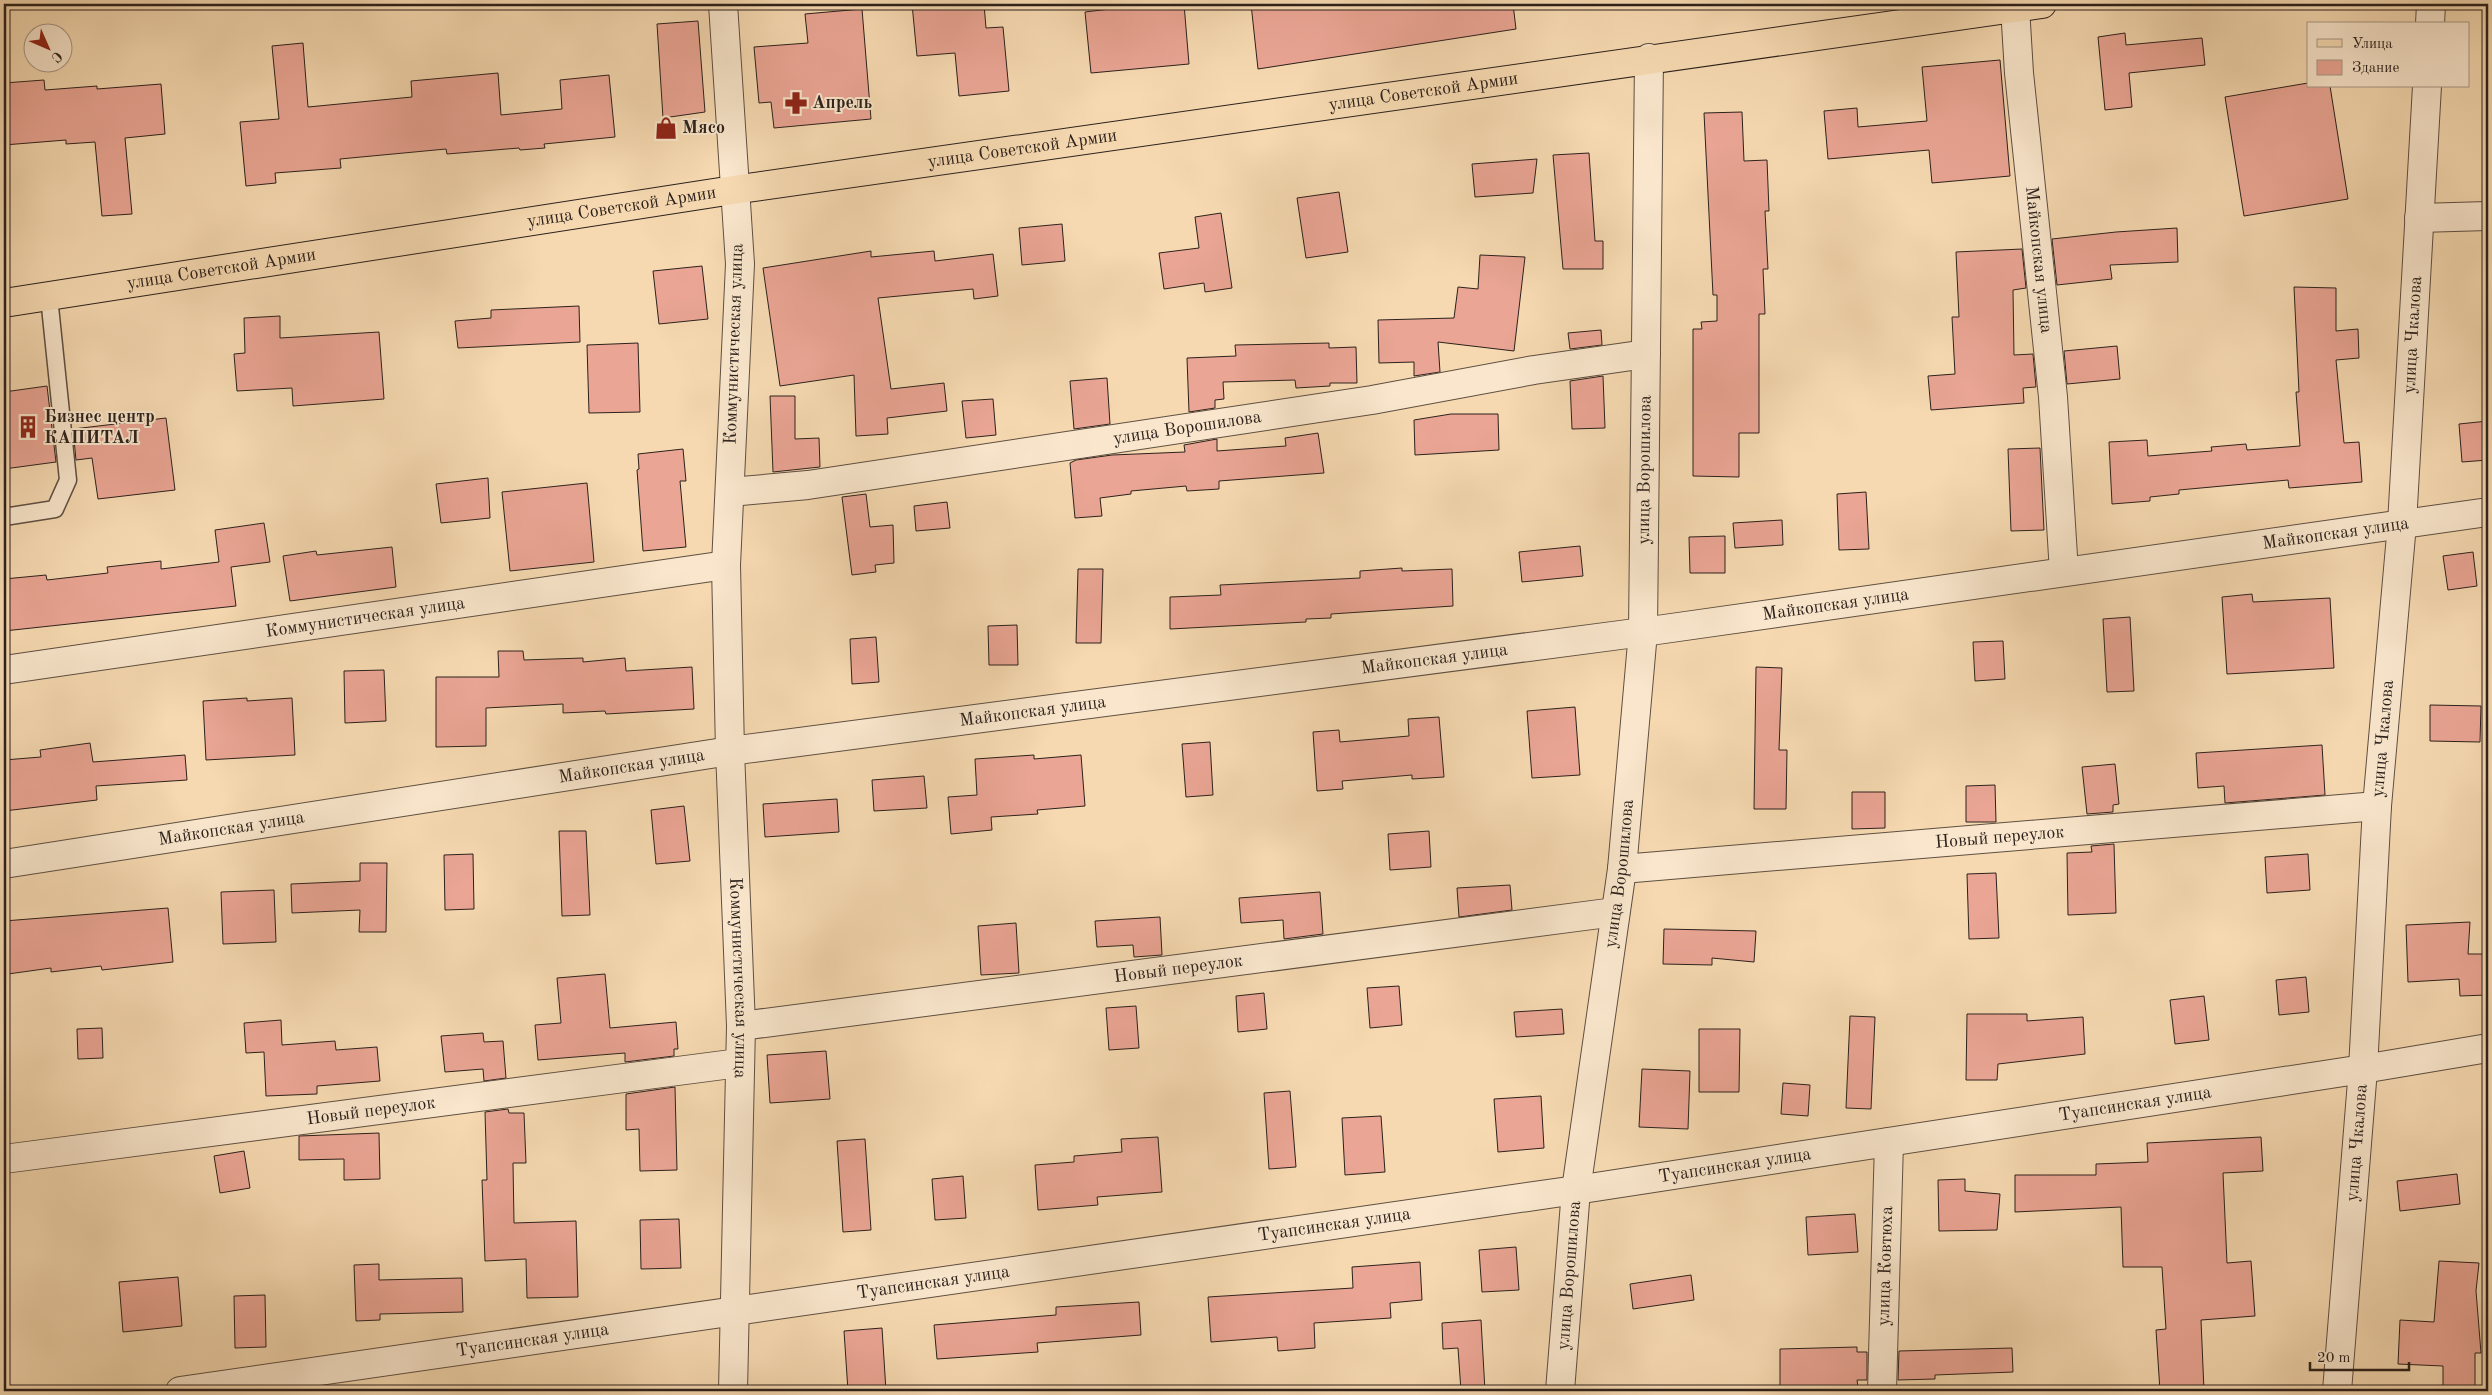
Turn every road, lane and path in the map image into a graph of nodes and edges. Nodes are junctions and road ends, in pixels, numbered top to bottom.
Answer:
1 (723, 4) edge
2 (2042, 4) edge
3 (2431, 4) edge
4 (2015, 7) junction
5 (1985, 8) edge
6 (2430, 22) edge
7 (1649, 58) junction
8 (2427, 88) edge
9 (733, 190) junction
10 (2488, 216) edge
11 (2419, 218) junction
12 (49, 297) junction
13 (4, 303) edge
14 (1646, 354) junction
15 (730, 492) junction
16 (2488, 512) edge
17 (4, 517) edge
18 (2402, 524) junction
19 (726, 565) junction
20 (2064, 572) junction
21 (1642, 632) junction
22 (4, 670) edge
23 (730, 751) junction
24 (2377, 806) junction
25 (4, 864) edge
26 (1622, 869) junction
27 (1615, 912) junction
28 (741, 1026) junction
29 (2488, 1048) edge
30 (739, 1063) junction
31 (2363, 1069) junction
32 (1889, 1142) junction
33 (4, 1158) edge
34 (1576, 1190) junction
35 (734, 1312) junction
36 (180, 1391) edge
37 (733, 1391) edge
38 (1560, 1391) edge
39 (1882, 1391) edge
40 (2337, 1391) edge

1 - 9 street, Коммунистическая улица
2 - 4 main road, улица Советской Армии
3 - 6 street
4 - 5 main road, улица Советской Армии
4 - 20 street, Майкопская улица
5 - 7 main road, улица Советской Армии
7 - 9 main road, улица Советской Армии
7 - 14 street, улица Ворошилова
8 - 11 street, улица Чкалова
9 - 12 main road, улица Советской Армии
9 - 15 street, Коммунистическая улица
10 - 11 street
11 - 18 street, улица Чкалова
12 - 13 main road, улица Советской Армии
12 - 17 lane
14 - 15 street, улица Ворошилова
14 - 21 street, улица Ворошилова
15 - 19 street, Коммунистическая улица
16 - 18 street, Майкопская улица
18 - 20 street, Майкопская улица
18 - 24 street, улица Чкалова
19 - 22 street, Коммунистическая улица
19 - 23 street, Коммунистическая улица
20 - 21 street, Майкопская улица
21 - 23 street, Майкопская улица
21 - 26 street, улица Ворошилова
23 - 25 street, Майкопская улица
23 - 28 street, Коммунистическая улица
24 - 26 street, Новый переулок
24 - 31 street, улица Чкалова
26 - 27 street, улица Ворошилова
27 - 28 street, Новый переулок
27 - 34 street, улица Ворошилова
28 - 30 street, Коммунистическая улица
29 - 31 street, Туапсинская улица
30 - 33 street, Новый переулок
30 - 35 street, Коммунистическая улица
31 - 32 street, Туапсинская улица
31 - 40 street, улица Чкалова
32 - 34 street, Туапсинская улица
32 - 39 street, улица Ковтюха
34 - 35 street, Туапсинская улица
34 - 38 street, улица Ворошилова
35 - 36 street, Туапсинская улица
35 - 37 street, Коммунистическая улица

